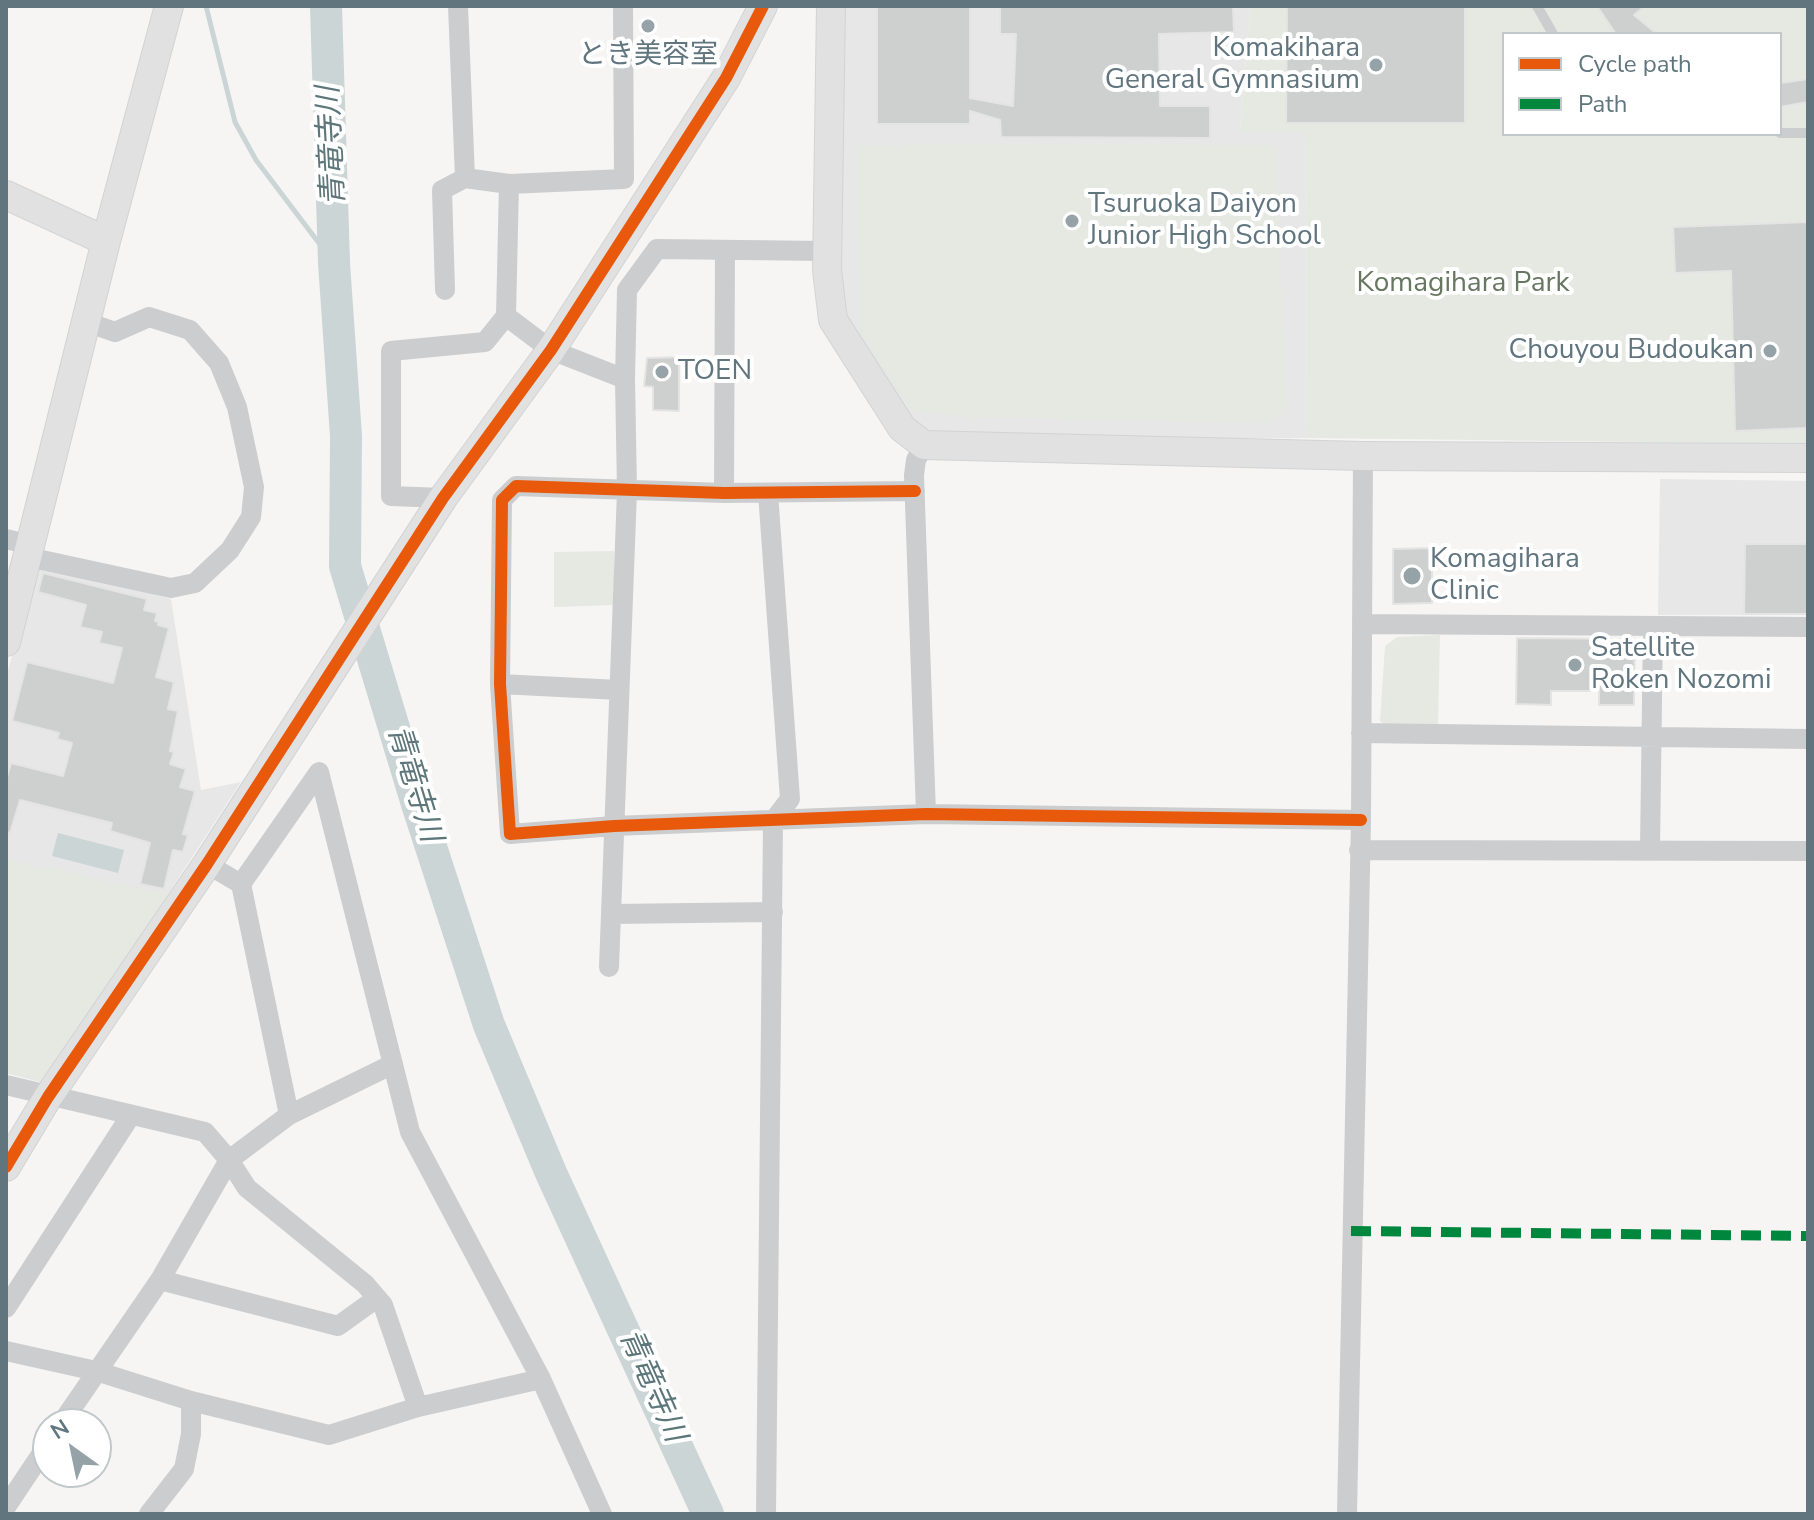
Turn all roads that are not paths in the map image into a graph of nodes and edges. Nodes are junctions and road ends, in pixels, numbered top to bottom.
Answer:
1 (169, 6) edge
2 (458, 6) edge
3 (623, 6) edge
4 (763, 6) edge
5 (831, 6) edge
6 (1537, 6) edge
7 (1552, 32) edge
8 (1782, 133) edge
9 (1808, 133) edge
10 (465, 178) junction
11 (509, 184) junction
12 (6, 195) edge
13 (106, 241) junction
14 (725, 250) junction
15 (827, 251) junction
16 (445, 290) dead end
17 (506, 316) junction
18 (86, 322) junction
19 (551, 350) junction
20 (625, 379) junction
21 (924, 445) junction
22 (1363, 456) junction
23 (1808, 458) edge
24 (627, 491) junction
25 (915, 491) junction
26 (724, 493) junction
27 (768, 493) junction
28 (443, 498) junction
29 (22, 547) edge
30 (1362, 624) junction
31 (1653, 626) junction
32 (1808, 627) edge
33 (6, 642) edge
34 (500, 684) junction
35 (619, 690) junction
36 (1361, 733) junction
37 (1651, 737) junction
38 (1808, 739) edge
39 (926, 814) junction
40 (1361, 820) junction
41 (773, 821) junction
42 (614, 826) junction
43 (1650, 849) junction
44 (1359, 850) junction
45 (1808, 851) edge
46 (207, 864) junction
47 (241, 884) junction
48 (773, 912) junction
49 (611, 914) junction
50 (609, 967) dead end
51 (393, 1064) junction
52 (6, 1085) edge
53 (48, 1097) junction
54 (131, 1115) junction
55 (289, 1115) junction
56 (229, 1160) junction
57 (6, 1167) edge
58 (160, 1280) junction
59 (377, 1298) junction
60 (6, 1308) edge
61 (6, 1351) edge
62 (96, 1371) junction
63 (541, 1379) junction
64 (191, 1401) junction
65 (418, 1407) junction
66 (72, 1408) edge
67 (32, 1468) edge
68 (6, 1507) edge
69 (149, 1514) edge
70 (602, 1514) edge
71 (766, 1514) edge
72 (1347, 1514) edge

1 - 13 street
2 - 10 street
3 - 11 street
4 - 19 street
5 - 15 street
6 - 7 lane
8 - 9 lane
10 - 11 street
10 - 16 street
11 - 17 street
12 - 13 street
13 - 18 street
14 - 15 street
14 - 20 street
14 - 26 street
15 - 21 street
17 - 19 street
17 - 28 street
18 - 29 street
18 - 29 street
19 - 20 street
19 - 28 street
20 - 24 street
21 - 22 street
21 - 25 street
22 - 23 street
22 - 30 street
24 - 26 street
24 - 34 street
24 - 35 street
25 - 27 street
25 - 39 street
26 - 27 street
27 - 41 street
28 - 46 street
29 - 33 street
30 - 31 street
30 - 36 street
31 - 32 street
31 - 37 street
34 - 35 street
34 - 42 street
35 - 42 street
36 - 37 street
36 - 40 street
37 - 38 street
37 - 43 street
39 - 40 street
39 - 41 street
40 - 44 street
41 - 42 street
41 - 48 street
42 - 49 street
43 - 44 street
43 - 45 street
44 - 72 street
46 - 47 street
46 - 53 street
47 - 51 street
47 - 55 street
48 - 49 street
48 - 71 street
49 - 50 street
51 - 55 street
51 - 63 street
52 - 53 street
53 - 54 street
53 - 57 street
54 - 56 street
54 - 60 street
55 - 56 street
56 - 58 street
56 - 59 street
58 - 59 street
58 - 62 street
59 - 65 street
61 - 62 street
62 - 64 street
62 - 66 street
63 - 65 street
63 - 70 street
64 - 65 street
64 - 69 street
67 - 68 street

